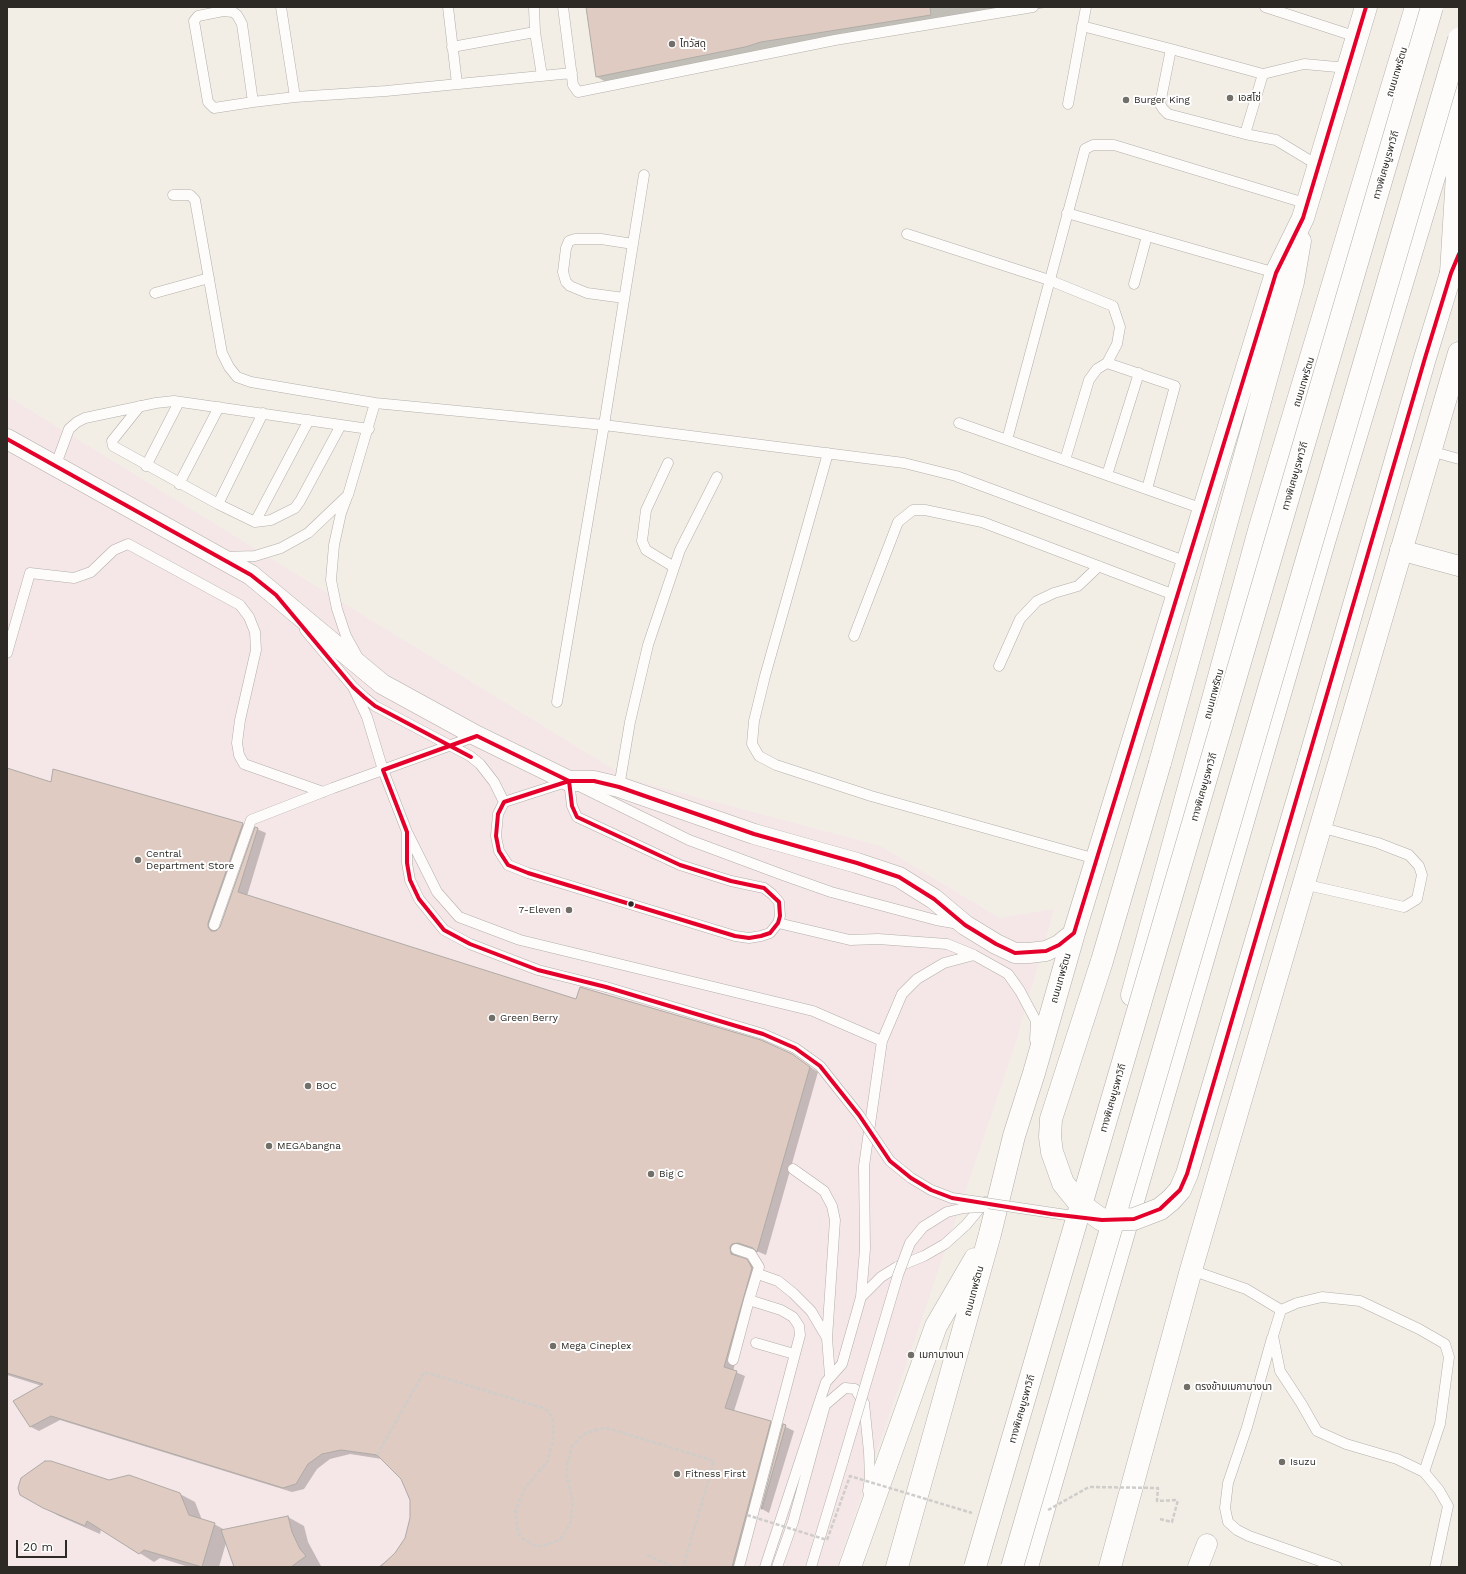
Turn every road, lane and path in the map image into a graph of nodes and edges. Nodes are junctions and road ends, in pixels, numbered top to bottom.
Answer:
1 (281, 7) edge
2 (448, 7) edge
3 (534, 7) edge
4 (563, 7) edge
5 (1033, 7) edge
6 (1086, 7) edge
7 (1265, 7) edge
8 (1366, 7) edge
9 (1416, 7) edge
10 (1432, 7) edge
11 (1286, 10) edge
12 (1082, 26) junction
13 (535, 32) junction
14 (1357, 37) junction
15 (1459, 40) edge
16 (452, 47) junction
17 (1171, 49) junction
18 (1348, 68) junction
19 (572, 73) junction
20 (1263, 74) junction
21 (542, 76) junction
22 (457, 84) junction
23 (1459, 94) edge
24 (295, 98) junction
25 (253, 102) junction
26 (1068, 104) dead end
27 (1245, 134) junction
28 (1459, 142) edge
29 (1319, 166) junction
30 (644, 176) dead end
31 (173, 195) dead end
32 (1306, 211) junction
33 (1067, 213) junction
34 (907, 234) dead end
35 (1147, 236) junction
36 (633, 244) junction
37 (1455, 263) edge
38 (1276, 273) junction
39 (209, 278) junction
40 (1050, 280) junction
41 (1134, 284) dead end
42 (155, 293) dead end
43 (624, 298) junction
44 (1459, 353) edge
45 (1107, 363) junction
46 (1138, 373) junction
47 (179, 402) junction
48 (375, 403) junction
49 (140, 406) junction
50 (219, 407) junction
51 (262, 413) junction
52 (309, 420) junction
53 (959, 423) dead end
54 (341, 425) junction
55 (604, 425) junction
56 (369, 429) junction
57 (7, 439) edge
58 (1006, 440) junction
59 (1430, 451) junction
60 (828, 453) junction
61 (1459, 459) edge
62 (1065, 460) junction
63 (668, 463) dead end
64 (146, 466) junction
65 (56, 467) junction
66 (1107, 475) junction
67 (717, 477) dead end
68 (179, 484) junction
69 (1146, 489) junction
70 (348, 495) junction
71 (218, 504) junction
72 (1203, 509) junction
73 (255, 522) junction
74 (1400, 550) junction
75 (218, 557) junction
76 (1187, 562) junction
77 (1099, 566) junction
78 (1459, 566) edge
79 (674, 567) junction
80 (276, 595) junction
81 (1177, 596) junction
82 (854, 636) dead end
83 (7, 653) edge
84 (999, 666) dead end
85 (365, 672) junction
86 (353, 687) junction
87 (557, 702) dead end
88 (476, 736) junction
89 (450, 746) junction
90 (383, 770) junction
91 (569, 781) junction
92 (619, 787) junction
93 (323, 792) junction
94 (504, 802) junction
95 (1320, 827) junction
96 (407, 832) junction
97 (1096, 859) junction
98 (1303, 884) junction
99 (778, 923) junction
100 (214, 925) dead end
101 (965, 925) junction
102 (1074, 934) junction
103 (974, 955) junction
104 (882, 1041) junction
105 (1034, 1074) junction
106 (793, 1169) dead end
107 (1001, 1183) junction
108 (1005, 1206) junction
109 (1102, 1220) junction
110 (990, 1234) junction
111 (736, 1249) dead end
112 (1191, 1270) junction
113 (758, 1274) junction
114 (861, 1297) junction
115 (750, 1300) junction
116 (1281, 1310) junction
117 (1273, 1336) junction
118 (827, 1338) junction
119 (756, 1343) dead end
120 (794, 1354) junction
121 (733, 1360) dead end
122 (830, 1376) junction
123 (377, 1455) dead end
124 (1424, 1472) junction
125 (1043, 1513) dead end
126 (747, 1515) dead end
127 (979, 1516) dead end
128 (1160, 1519) dead end
129 (862, 1535) junction
130 (1207, 1544) dead end
131 (647, 1555) dead end
132 (673, 1567) edge
133 (683, 1567) edge
134 (739, 1567) edge
135 (765, 1567) edge
136 (777, 1567) edge
137 (811, 1567) edge
138 (850, 1567) edge
139 (897, 1567) edge
140 (973, 1567) edge
141 (1012, 1567) edge
142 (1027, 1567) edge
143 (1110, 1567) edge
144 (1198, 1567) edge
145 (1337, 1567) edge
146 (1435, 1567) edge

1 - 24 lane
2 - 16 lane
3 - 13 lane
4 - 19 lane
5 - 19 lane
6 - 12 lane
7 - 11 lane
8 - 14 main road, ถนนเทพรัตน
9 - 140 main road, ถนนเทพรัตน
10 - 140 main road, ทางพิเศษบูรพาวิถี, bridge
11 - 14 lane
12 - 17 lane
12 - 26 lane
13 - 16 lane
13 - 21 lane
14 - 18 main road, ถนนเทพรัตน
15 - 141 main road, bridge
16 - 22 lane
17 - 20 lane
17 - 27 lane
18 - 20 lane
18 - 29 main road, ถนนเทพรัตน
19 - 21 lane
20 - 27 lane
21 - 22 lane
22 - 24 lane
23 - 142 main road
24 - 25 lane
25 - 25 lane
27 - 29 lane
28 - 37 main road
29 - 32 main road, ถนนเทพรัตน
30 - 36 lane
31 - 39 lane
32 - 33 lane
32 - 38 main road, ถนนเทพรัตน
32 - 109 main road, bridge
33 - 35 lane
33 - 40 lane
34 - 40 lane
35 - 38 lane
35 - 41 lane
36 - 43 lane
36 - 43 lane
37 - 109 main road, bridge
38 - 72 main road, ถนนเทพรัตน
39 - 42 lane
39 - 48 lane
40 - 45 lane
40 - 58 lane
43 - 55 lane
44 - 59 main road
45 - 46 lane
45 - 62 lane
46 - 66 lane
46 - 69 lane
47 - 49 lane
47 - 50 lane
47 - 64 lane
48 - 55 lane
48 - 56 lane
49 - 64 lane
49 - 65 lane
50 - 51 lane
50 - 68 lane
51 - 52 lane
51 - 71 lane
52 - 54 lane
52 - 73 lane
53 - 58 lane
54 - 56 lane
54 - 73 lane
55 - 60 lane
55 - 87 lane
56 - 70 lane
57 - 65 street
58 - 62 lane
59 - 61 lane
59 - 74 main road
60 - 76 lane
60 - 97 lane
62 - 66 lane
63 - 79 lane
64 - 68 lane
65 - 75 street
66 - 69 lane
67 - 79 lane
68 - 71 lane
69 - 72 lane
70 - 75 lane
70 - 85 lane
71 - 73 lane
72 - 76 main road, ถนนเทพรัตน
74 - 78 street
74 - 95 main road
75 - 80 street
76 - 81 main road, ถนนเทพรัตน
77 - 81 lane
77 - 82 lane
77 - 84 lane
79 - 92 lane
80 - 85 street
80 - 86 lane
81 - 97 main road, ถนนเทพรัตน
83 - 93 lane
85 - 88 street
86 - 89 lane
86 - 90 lane
88 - 89 lane
88 - 91 street
89 - 90 lane
89 - 94 lane
90 - 93 lane
90 - 96 lane
91 - 92 street
91 - 94 lane
91 - 99 lane
91 - 101 lane
92 - 101 street
93 - 100 lane
94 - 99 lane
95 - 98 main road
95 - 98 lane
96 - 104 lane
96 - 108 lane, bridge
97 - 102 main road, ถนนเทพรัตน
98 - 112 main road
99 - 103 lane
101 - 102 street
102 - 105 main road, ถนนเทพรัตน
103 - 104 lane
103 - 105 lane
104 - 114 lane
105 - 107 main road, ถนนเทพรัตน
106 - 118 lane
107 - 110 main road, ถนนเทพรัตน
107 - 114 lane
108 - 109 lane, bridge
108 - 137 lane, bridge
110 - 129 main road
110 - 139 main road, ถนนเทพรัตน
111 - 113 lane
112 - 116 lane
112 - 143 main road
113 - 115 lane
113 - 118 lane
114 - 122 lane
115 - 120 lane
115 - 121 lane
116 - 117 lane
116 - 124 lane
117 - 124 lane
117 - 145 lane
118 - 122 lane
119 - 120 lane
120 - 134 lane
122 - 135 lane
123 - 133 path
124 - 146 lane
125 - 128 path, bridge
126 - 127 path, bridge
129 - 136 lane
129 - 138 main road
130 - 144 street
131 - 132 path

